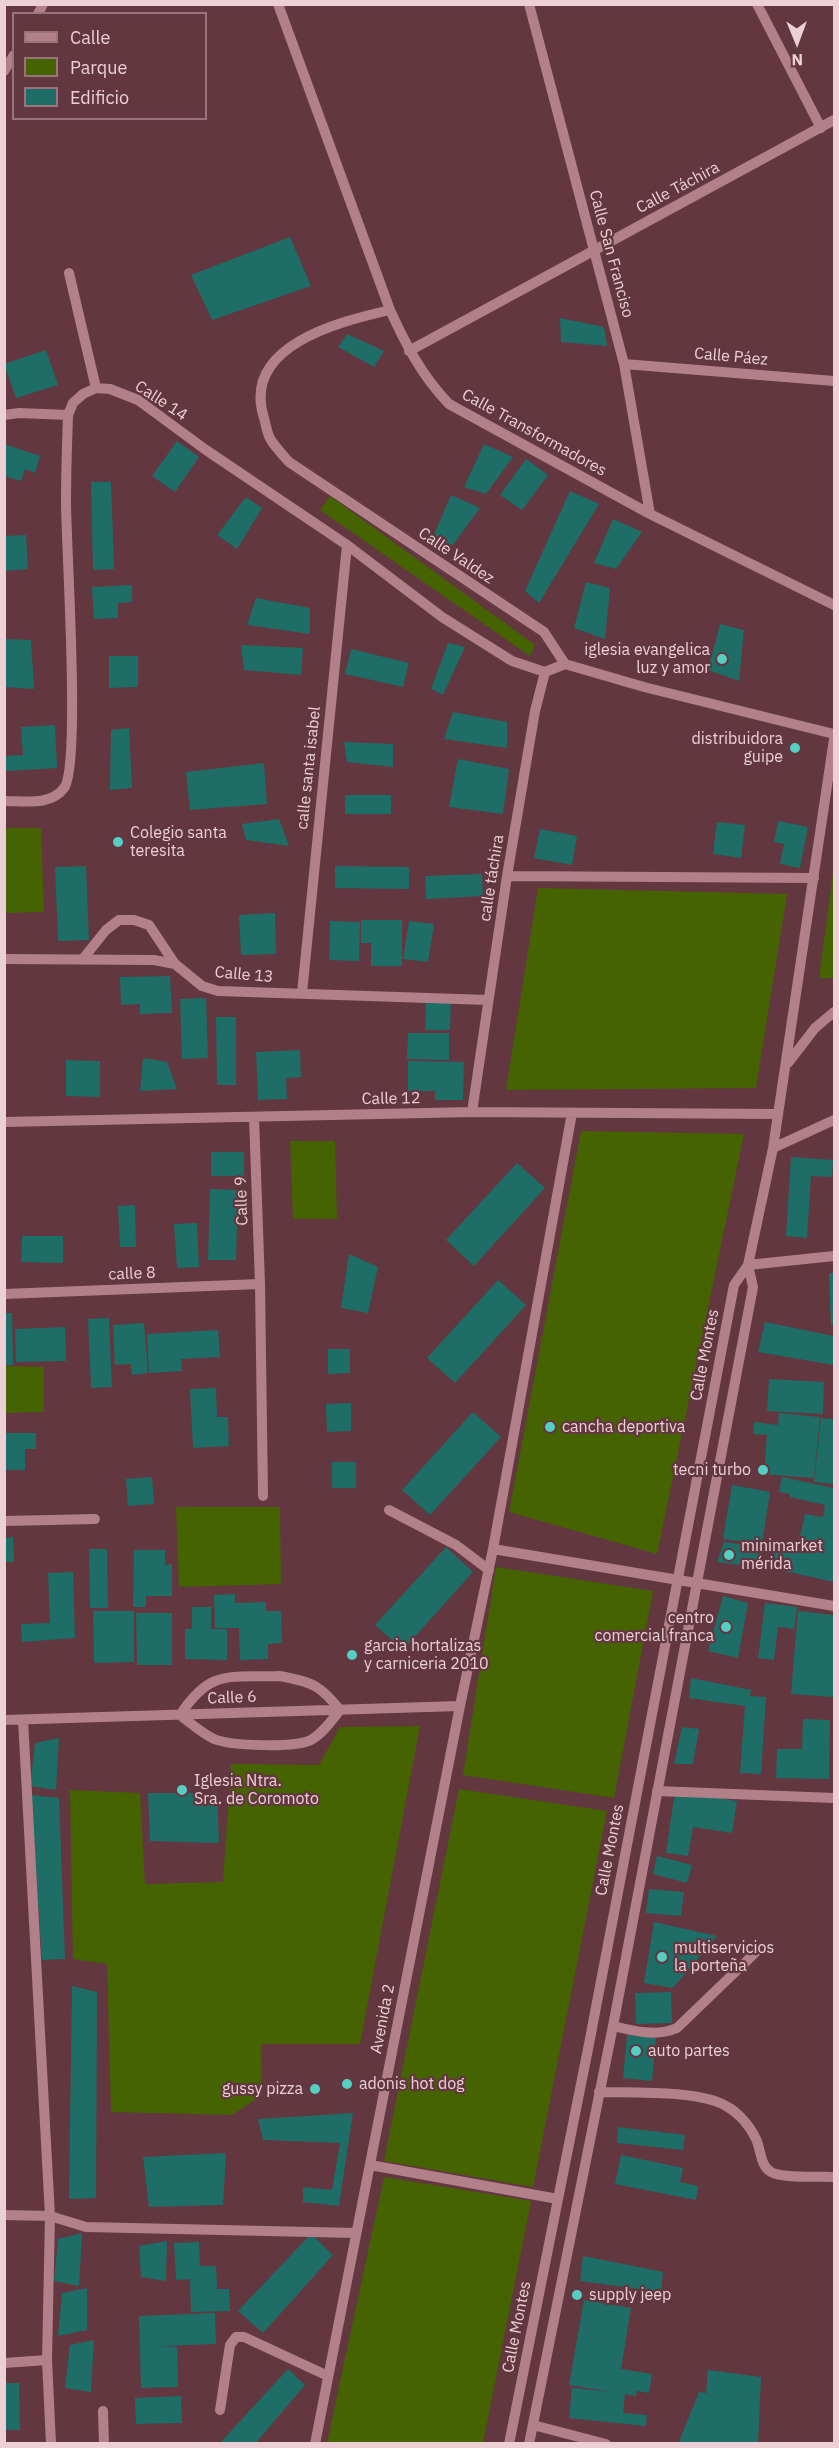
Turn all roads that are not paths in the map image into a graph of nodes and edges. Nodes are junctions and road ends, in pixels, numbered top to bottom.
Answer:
1 (278, 4) edge
2 (529, 4) edge
3 (758, 4) edge
4 (12, 58) edge
5 (4, 71) edge
6 (834, 120) edge
7 (821, 128) junction
8 (594, 250) junction
9 (69, 273) dead end
10 (390, 310) junction
11 (409, 351) junction
12 (624, 364) junction
13 (834, 381) edge
14 (96, 388) junction
15 (4, 415) edge
16 (68, 415) junction
17 (650, 514) junction
18 (347, 545) junction
19 (834, 604) edge
20 (565, 664) junction
21 (545, 672) junction
22 (834, 734) edge
23 (834, 739) edge
24 (4, 801) edge
25 (507, 876) junction
26 (814, 878) junction
27 (4, 959) edge
28 (82, 960) junction
29 (175, 964) junction
30 (302, 993) junction
31 (488, 1000) junction
32 (834, 1012) edge
33 (788, 1063) junction
34 (472, 1112) junction
35 (572, 1113) junction
36 (778, 1114) junction
37 (254, 1117) junction
38 (834, 1120) edge
39 (4, 1122) edge
40 (773, 1148) junction
41 (834, 1256) edge
42 (748, 1265) junction
43 (260, 1284) junction
44 (4, 1294) edge
45 (263, 1496) dead end
46 (389, 1510) dead end
47 (95, 1519) dead end
48 (4, 1521) edge
49 (493, 1549) junction
50 (489, 1570) junction
51 (677, 1580) junction
52 (696, 1584) junction
53 (834, 1606) edge
54 (460, 1706) junction
55 (340, 1710) junction
56 (180, 1715) junction
57 (4, 1720) edge
58 (22, 1720) junction
59 (657, 1791) junction
60 (834, 1798) edge
61 (757, 1951) dead end
62 (613, 2026) junction
63 (599, 2092) junction
64 (370, 2165) junction
65 (834, 2177) edge
66 (558, 2199) junction
67 (4, 2216) edge
68 (50, 2216) junction
69 (356, 2233) junction
70 (47, 2360) junction
71 (4, 2363) edge
72 (328, 2376) junction
73 (220, 2410) dead end
74 (103, 2411) dead end
75 (533, 2425) junction
76 (51, 2444) edge
77 (104, 2444) edge
78 (315, 2444) edge
79 (509, 2444) edge
80 (529, 2444) edge
81 (606, 2444) edge

1 - 10 street, Calle Transformadores
2 - 8 street, Calle San Franciso
3 - 7 street
4 - 5 street
6 - 7 street, Calle Táchira
7 - 8 street, Calle Táchira
8 - 11 street, Calle Táchira
8 - 12 street, Calle San Franciso
9 - 14 street
10 - 11 street, Calle Transformadores
10 - 20 street, Calle Valdez
11 - 17 street, Calle Transformadores
12 - 13 street, Calle Páez
12 - 17 street, Calle San Franciso
14 - 16 street
14 - 18 street, Calle 14
15 - 16 street
16 - 24 street
17 - 19 street, Calle Transformadores
18 - 21 street, Calle 14
18 - 30 street, calle santa isabel
20 - 21 street
20 - 22 street
21 - 25 street, calle táchira
23 - 26 street
25 - 26 street
25 - 31 street, calle táchira
26 - 33 street
27 - 28 street
28 - 29 street
28 - 29 street
29 - 30 street, Calle 13
30 - 31 street, Calle 13
31 - 34 street, calle táchira
32 - 33 street, Calle Montes
33 - 36 street, Calle Montes
34 - 35 street, Calle 12
34 - 37 street, Calle 12
35 - 36 street, Calle 12
35 - 49 street, Avenida 2
36 - 40 street, Calle Montes
37 - 39 street, Calle 12
37 - 43 street, Calle 9
38 - 40 street
40 - 42 street, Calle Montes
41 - 42 street
42 - 51 street, Calle Montes
42 - 52 street, Calle Montes
43 - 44 street, calle 8
43 - 45 street, Calle 9
46 - 50 street
47 - 48 street
49 - 50 street, Avenida 2
49 - 51 street
50 - 54 street, Avenida 2
51 - 52 street
51 - 66 street, Calle Montes
52 - 53 street
52 - 59 street, Calle Montes
54 - 55 street, Calle 6
54 - 64 street, Avenida 2
55 - 56 street, Calle 6
55 - 56 street
55 - 56 street
56 - 58 street, Calle 6
57 - 58 street, Calle 6
58 - 68 street
59 - 60 street
59 - 62 street, Calle Montes
61 - 62 street
62 - 63 street, Calle Montes
63 - 65 street
63 - 75 street, Calle Montes
64 - 66 street
64 - 69 street, Avenida 2
66 - 79 street, Calle Montes
67 - 68 street
68 - 69 street
68 - 70 street
69 - 72 street, Avenida 2
70 - 71 street
70 - 76 street
72 - 73 street
72 - 78 street, Avenida 2
74 - 77 street
75 - 80 street, Calle Montes
75 - 81 street

